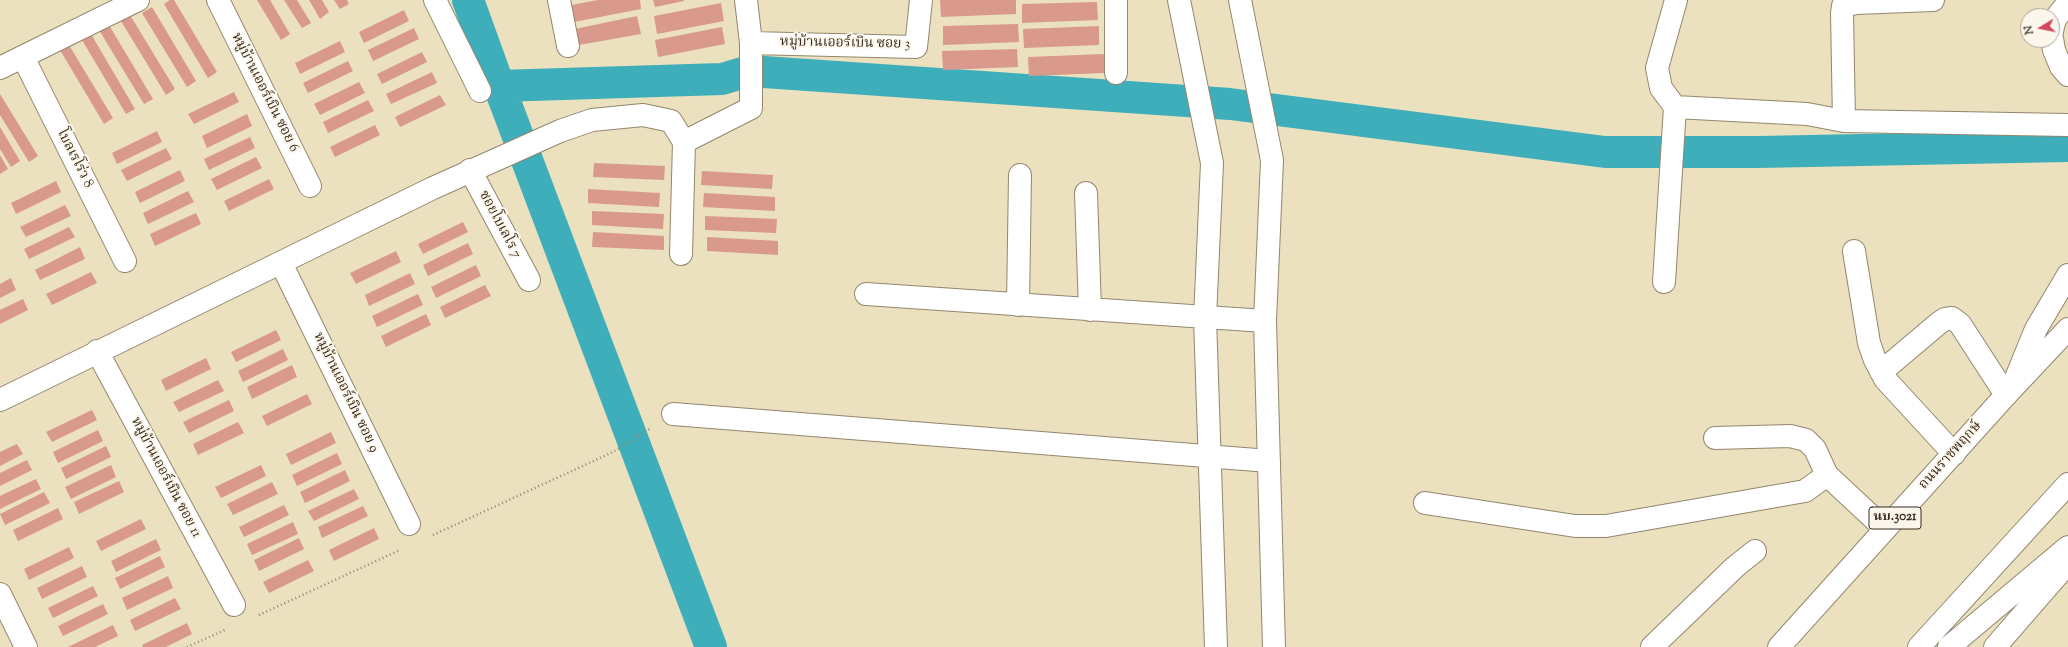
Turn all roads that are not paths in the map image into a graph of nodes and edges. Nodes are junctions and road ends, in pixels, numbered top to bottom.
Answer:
1 (138, 0) edge
2 (218, 0) edge
3 (435, 0) edge
4 (559, 0) edge
5 (746, 0) edge
6 (921, 0) edge
7 (1116, 0) edge
8 (1179, 0) edge
9 (1240, 0) edge
10 (1676, 0) edge
11 (1933, 0) edge
12 (2068, 3) edge
13 (2060, 13) edge
14 (751, 44) junction
15 (568, 46) dead end
16 (2054, 48) edge
17 (23, 57) junction
18 (0, 68) edge
19 (1116, 73) dead end
20 (2068, 75) edge
21 (480, 91) dead end
22 (1675, 107) junction
23 (1844, 121) junction
24 (2068, 125) edge
25 (684, 142) junction
26 (470, 170) junction
27 (1020, 175) dead end
28 (310, 186) dead end
29 (1086, 193) dead end
30 (1854, 251) dead end
31 (681, 254) dead end
32 (125, 261) dead end
33 (280, 262) junction
34 (2068, 275) edge
35 (529, 280) dead end
36 (1664, 282) dead end
37 (866, 294) dead end
38 (1018, 305) junction
39 (1090, 310) junction
40 (1205, 318) junction
41 (1265, 321) junction
42 (2068, 329) edge
43 (97, 351) junction
44 (1881, 372) junction
45 (2008, 393) junction
46 (0, 400) edge
47 (673, 414) road end
48 (1715, 438) dead end
49 (1954, 454) junction
50 (1211, 456) junction
51 (1269, 461) junction
52 (1827, 475) junction
53 (2068, 484) edge
54 (1425, 503) dead end
55 (409, 524) dead end
56 (1885, 528) junction
57 (2068, 547) edge
58 (1755, 551) dead end
59 (2068, 563) edge
60 (0, 594) edge
61 (234, 605) dead end
62 (26, 647) edge
63 (1216, 647) edge
64 (1274, 647) edge
65 (1652, 647) edge
66 (1779, 647) edge
67 (1919, 647) edge
68 (1949, 647) edge
69 (1995, 647) edge

1 - 17 street
2 - 28 street, หมู่บ้านเออร์เบิน ซอย 6
3 - 21 street
4 - 15 street
5 - 14 street
6 - 14 street, หมู่บ้านเออร์เบิน ซอย 3
7 - 19 street
8 - 40 street
9 - 41 street
10 - 22 street
11 - 23 street
12 - 13 street
14 - 25 street
16 - 20 street
17 - 18 street
17 - 32 street, โบลเรโร่ว 8
22 - 23 street
22 - 36 street
23 - 24 street
25 - 26 street
25 - 31 street
26 - 33 street
26 - 35 street, ซอยโบเลโร 7
27 - 38 street
29 - 39 street
30 - 44 street
33 - 43 street
33 - 55 street, หมู่บ้านเออร์เบิน ซอย 9
34 - 45 street, ถนนราชพฤกษ์ / นบ.3021
37 - 38 street
38 - 39 street
39 - 40 street
40 - 41 street
40 - 50 street
41 - 51 street
42 - 45 street, ถนนราชพฤกษ์ / นบ.3021
43 - 46 street
43 - 61 street, หมู่บ้านเออร์เบิน ซอย 11
44 - 45 street
44 - 49 street
45 - 49 street, ถนนราชพฤกษ์ / นบ.3021
47 - 50 street
48 - 52 street
49 - 56 street, ถนนราชพฤกษ์ / นบ.3021
50 - 51 street
50 - 63 street
51 - 64 street
52 - 54 street
52 - 56 street
53 - 67 street
56 - 66 street, ถนนราชพฤกษ์ / นบ.3021
57 - 68 street
58 - 65 street
59 - 69 street
60 - 62 street

